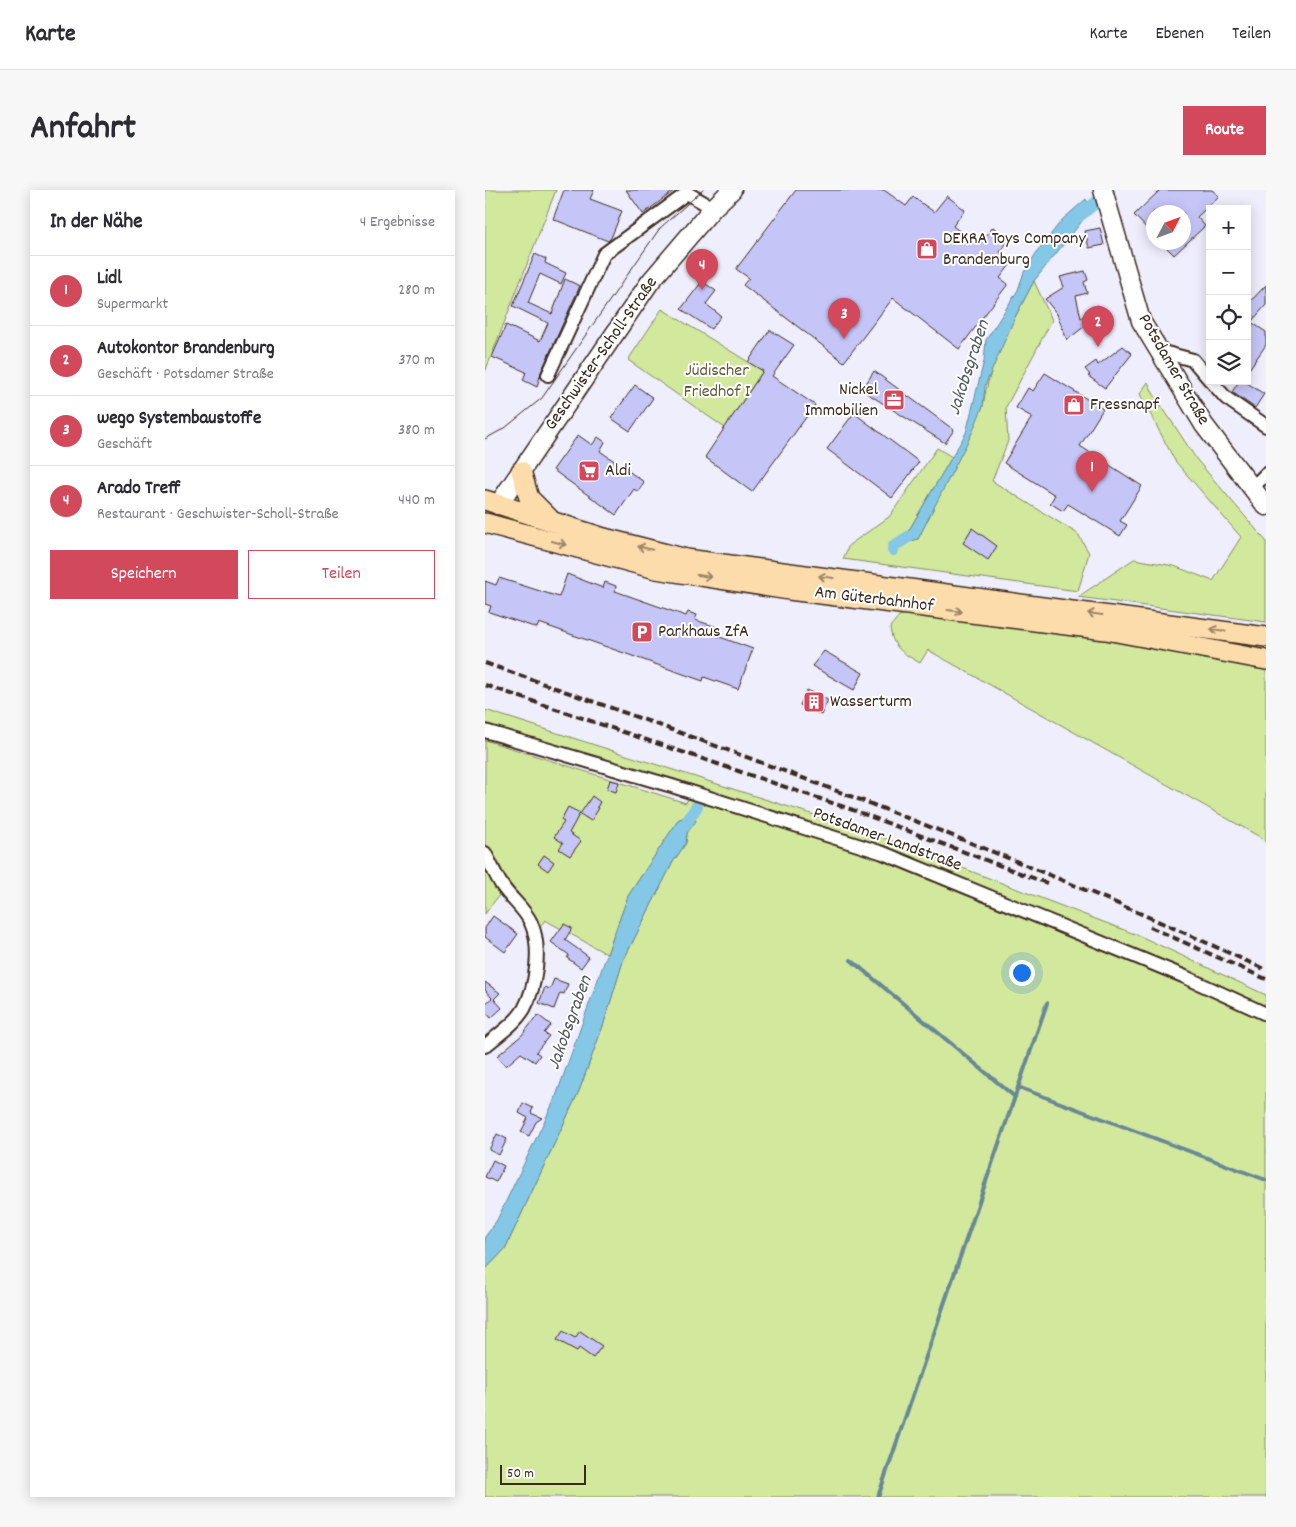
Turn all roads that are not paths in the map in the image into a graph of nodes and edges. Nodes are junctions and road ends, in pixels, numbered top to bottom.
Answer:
1 (732, 190) edge
2 (1103, 190) edge
3 (713, 208) junction
4 (1159, 352) junction
5 (548, 375) dead end
6 (1206, 375) edge
7 (1214, 385) edge
8 (1266, 426) edge
9 (521, 471) junction
10 (1266, 474) edge
11 (1251, 489) junction
12 (492, 502) edge
13 (1266, 506) edge
14 (485, 523) edge
15 (561, 524) junction
16 (873, 592) junction
17 (1266, 637) edge
18 (1266, 660) edge
19 (485, 731) edge
20 (485, 853) edge
21 (1266, 1014) edge
22 (485, 1046) edge

1 - 3 street, Geschwister-Scholl-Straße
2 - 4 street, Potsdamer Straße
3 - 5 street, Geschwister-Scholl-Straße
3 - 9 street, Geschwister-Scholl-Straße
4 - 6 street
4 - 11 street, Potsdamer Straße
7 - 8 street
9 - 12 street, Geschwister-Scholl-Straße
9 - 15 main road
10 - 11 street
11 - 13 street, Potsdamer Straße
12 - 14 main road
12 - 15 main road, Am Güterbahnhof
14 -> 16 main road, Am Güterbahnhof
16 -> 15 main road, Am Güterbahnhof
17 -> 16 main road, Am Güterbahnhof
16 -> 18 main road, Am Güterbahnhof
19 - 21 street, Potsdamer Landstraße
20 - 22 street

